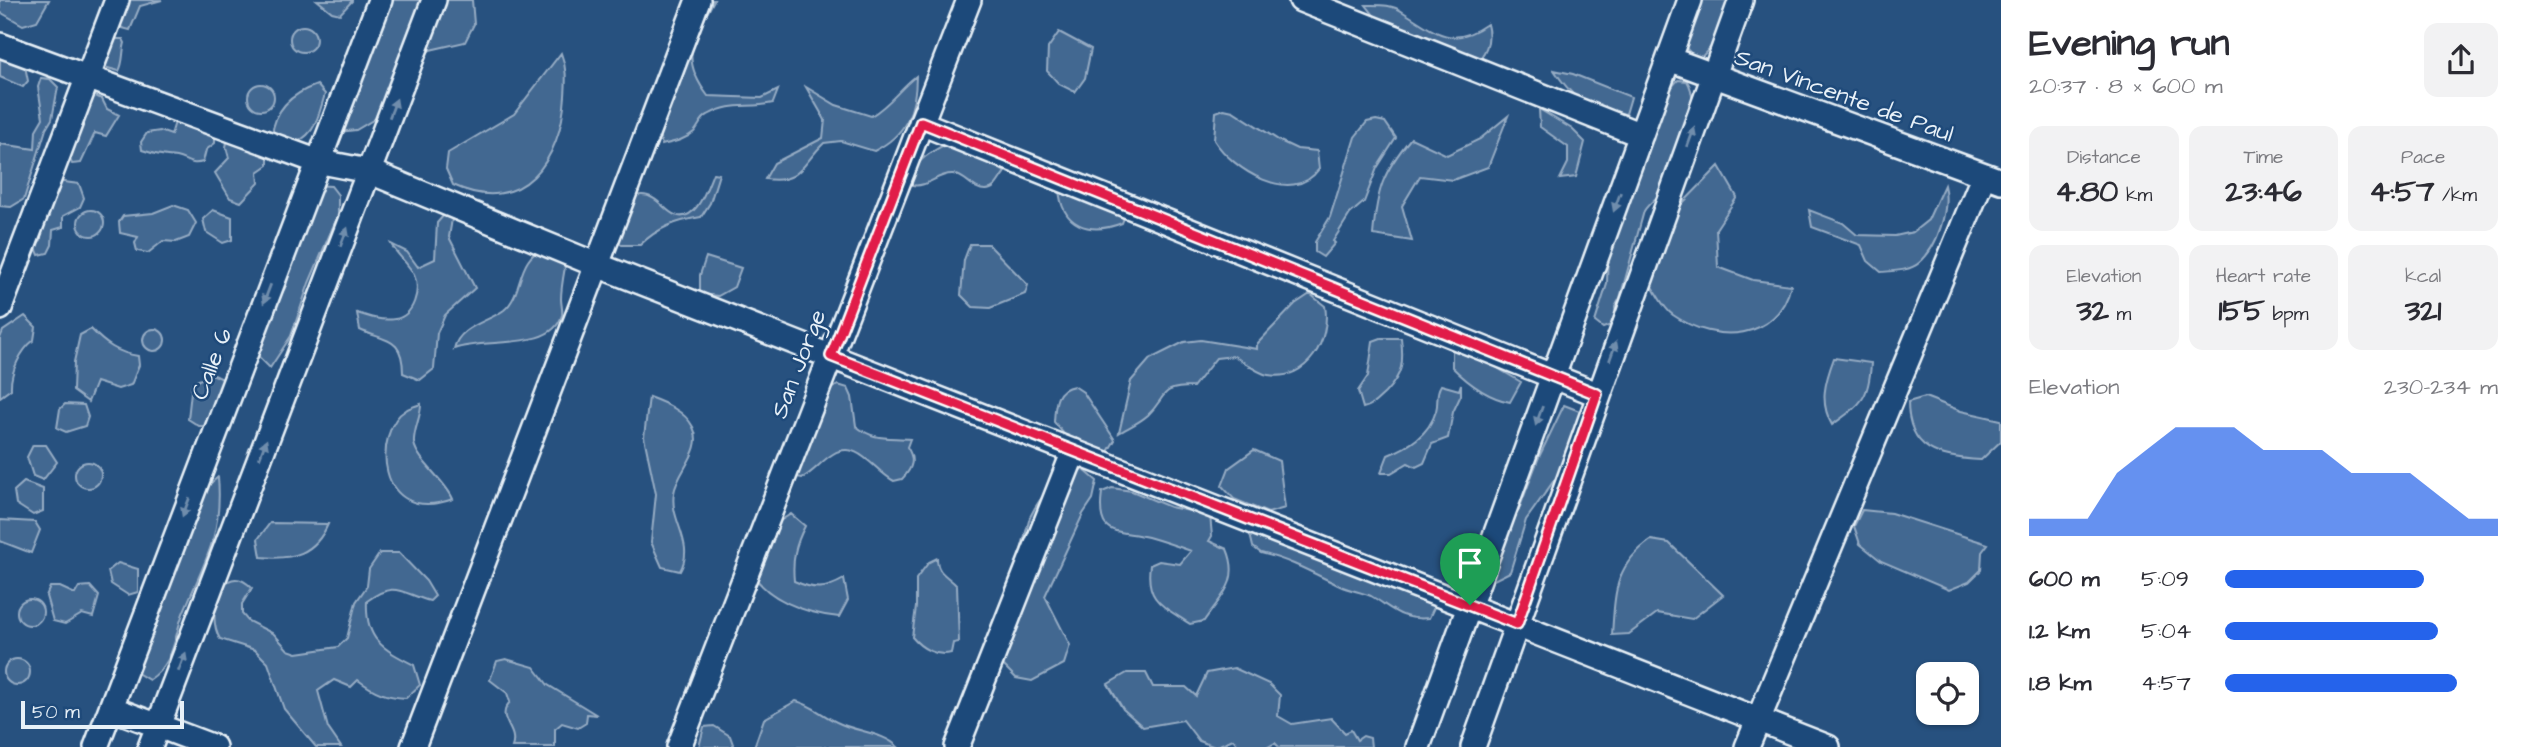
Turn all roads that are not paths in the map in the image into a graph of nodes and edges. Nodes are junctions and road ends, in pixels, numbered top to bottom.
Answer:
1 (117, 0) edge
2 (380, 0) edge
3 (434, 0) edge
4 (698, 0) edge
5 (969, 0) edge
6 (1301, 0) edge
7 (1690, 0) edge
8 (1741, 0) edge
9 (0, 45) edge
10 (1669, 59) junction
11 (1714, 76) junction
12 (87, 77) junction
13 (921, 122) junction
14 (1641, 135) junction
15 (316, 161) junction
16 (368, 171) junction
17 (1992, 178) edge
18 (597, 265) junction
19 (0, 308) edge
20 (831, 356) junction
21 (1553, 376) junction
22 (1597, 394) junction
23 (1074, 451) junction
24 (1470, 605) junction
25 (1517, 624) junction
26 (111, 708) junction
27 (1758, 719) junction
28 (154, 736) edge
29 (96, 747) edge
30 (214, 747) edge
31 (412, 747) edge
32 (679, 747) edge
33 (957, 747) edge
34 (1418, 747) edge
35 (1473, 747) edge
36 (1748, 747) edge
37 (1828, 747) edge

1 - 12 street
2 - 15 street, Calle 6
16 -> 3 street
4 - 18 street
5 - 13 street, San Jorge
6 - 14 street
7 - 10 street
8 - 11 street
9 - 12 street
10 - 11 street, San Vincente de Paul
10 - 14 street
11 - 17 street, San Vincente de Paul
22 -> 11 street
12 - 15 street
12 - 19 street
13 - 20 street, San Jorge
13 - 21 street
14 -> 21 street
15 - 16 street
15 -> 26 street, Calle 6
16 - 18 street
28 -> 16 street
17 - 27 street
18 - 20 street
18 - 31 street
20 - 23 street
20 - 32 street, San Jorge
21 - 22 street
21 -> 24 street
22 - 25 street
23 - 24 street
23 - 33 street
24 - 25 street
24 - 34 street
25 - 27 street
25 - 35 street
26 - 28 street
26 - 29 street, Calle 6
27 - 36 street
27 - 37 street
28 - 30 street

